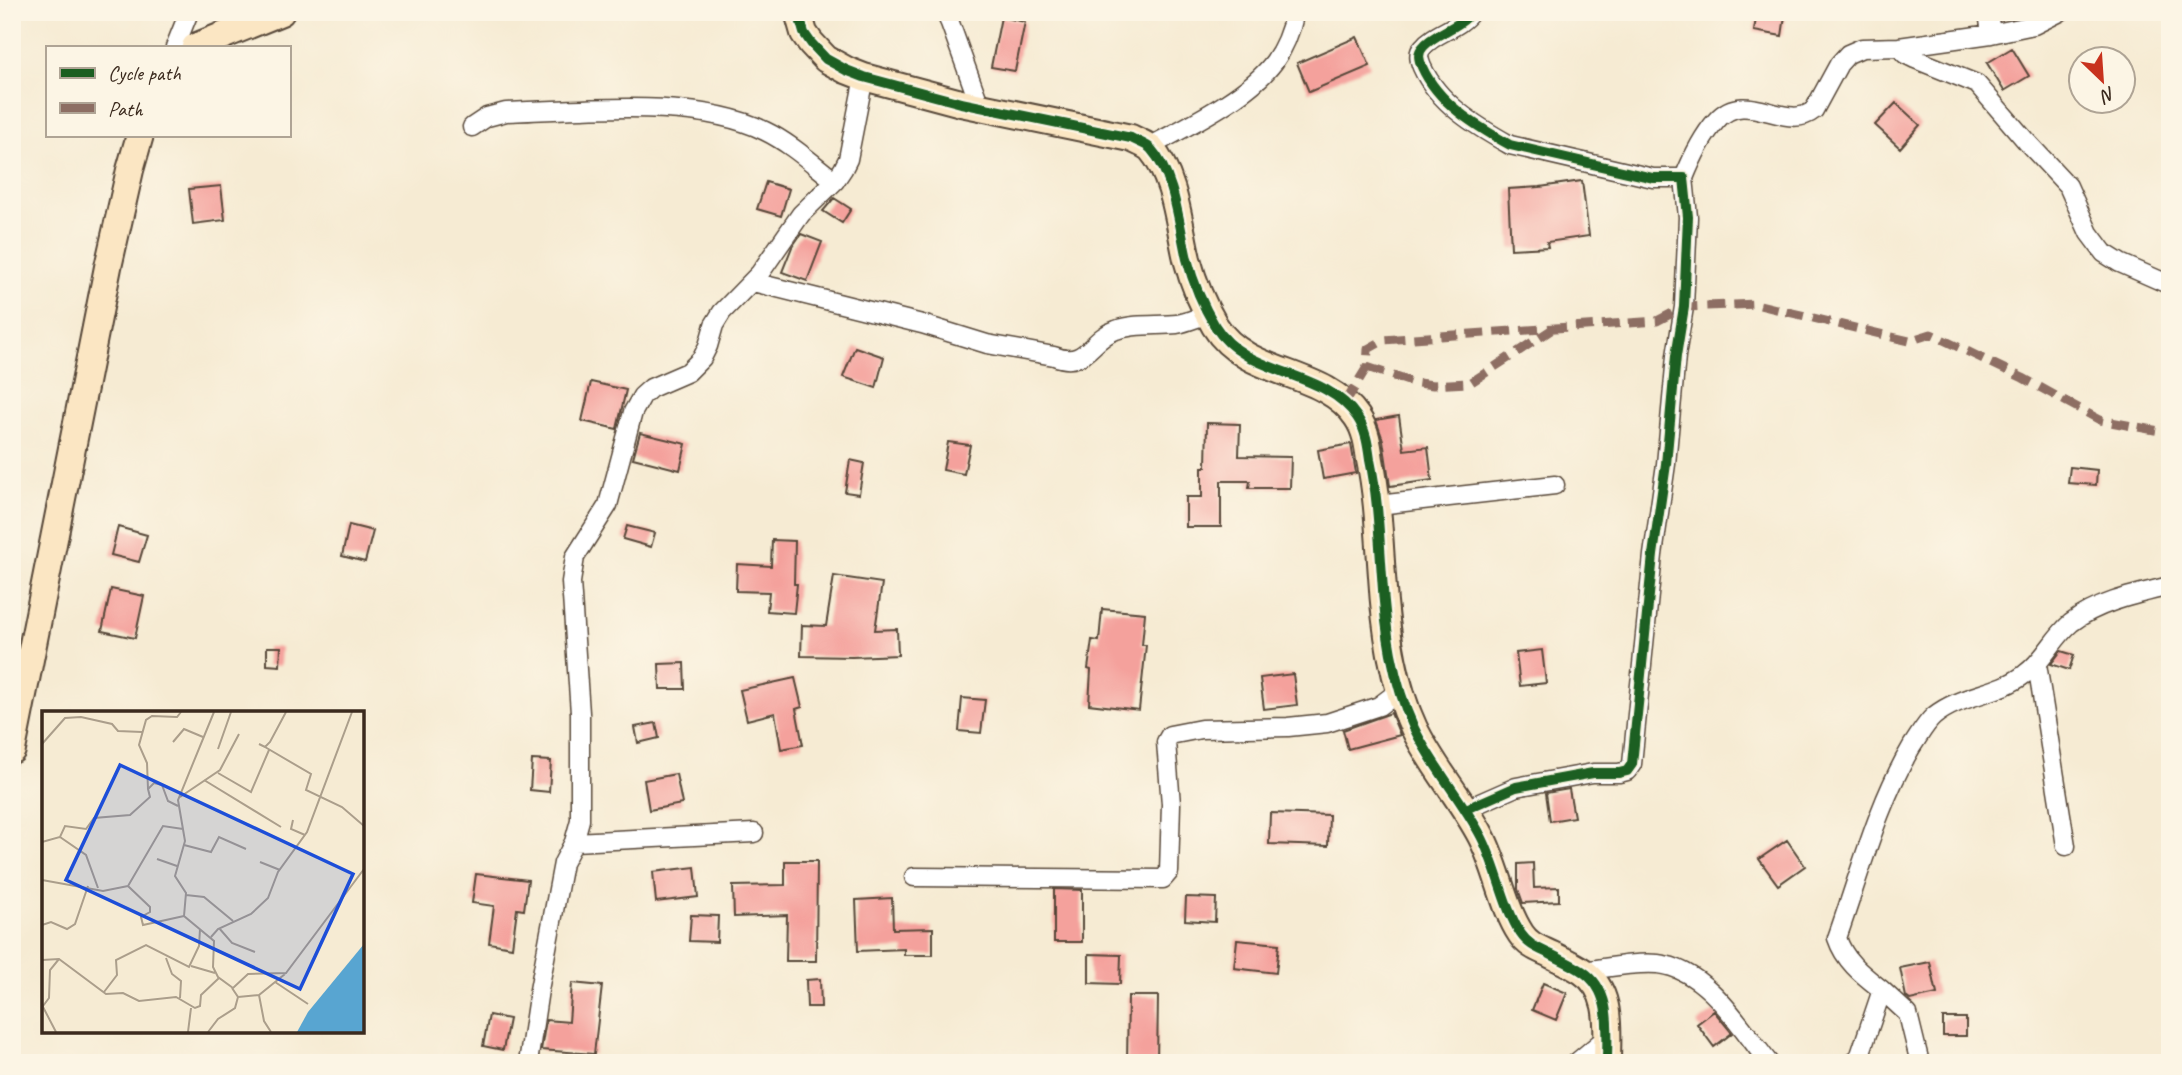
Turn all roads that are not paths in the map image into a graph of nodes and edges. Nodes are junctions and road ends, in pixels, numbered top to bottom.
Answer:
1 (189, 12) edge
2 (281, 12) edge
3 (797, 12) edge
4 (945, 12) edge
5 (1295, 12) edge
6 (1471, 12) edge
7 (1988, 12) edge
8 (2060, 12) edge
9 (1991, 34) junction
10 (175, 46) edge
11 (197, 46) edge
12 (1899, 47) junction
13 (864, 77) junction
14 (980, 106) junction
15 (472, 127) dead end
16 (141, 136) edge
17 (1149, 147) junction
18 (1684, 178) junction
19 (835, 181) junction
20 (752, 282) junction
21 (2170, 285) edge
22 (1209, 314) junction
23 (1555, 485) dead end
24 (1378, 505) junction
25 (2170, 586) edge
26 (2037, 664) junction
27 (1400, 690) junction
28 (12, 750) edge
29 (1466, 809) junction
30 (754, 833) dead end
31 (574, 842) junction
32 (2066, 846) dead end
33 (914, 877) dead end
34 (1582, 971) junction
35 (1882, 990) junction
36 (1607, 1050) edge
37 (528, 1063) edge
38 (1576, 1063) edge
39 (1769, 1063) edge
40 (1854, 1063) edge
41 (1920, 1063) edge

1 - 10 street
2 - 11 street
3 - 13 street
4 - 14 street
5 - 17 street
6 - 18 street
7 - 9 street
8 - 9 street
9 - 12 street
12 - 18 street
12 - 21 street
13 - 14 street
13 - 19 street
14 - 17 street
15 - 19 street
16 - 28 street
17 - 22 street
18 - 29 street
19 - 20 street
20 - 22 street
20 - 31 street
22 - 24 street
23 - 24 street
24 - 27 street
25 - 26 street
26 - 32 street
26 - 35 street
27 - 29 street
27 - 33 street
29 - 34 street
30 - 31 street
31 - 37 street
34 - 36 street
34 - 39 street
35 - 40 street
35 - 41 street
36 - 38 street

